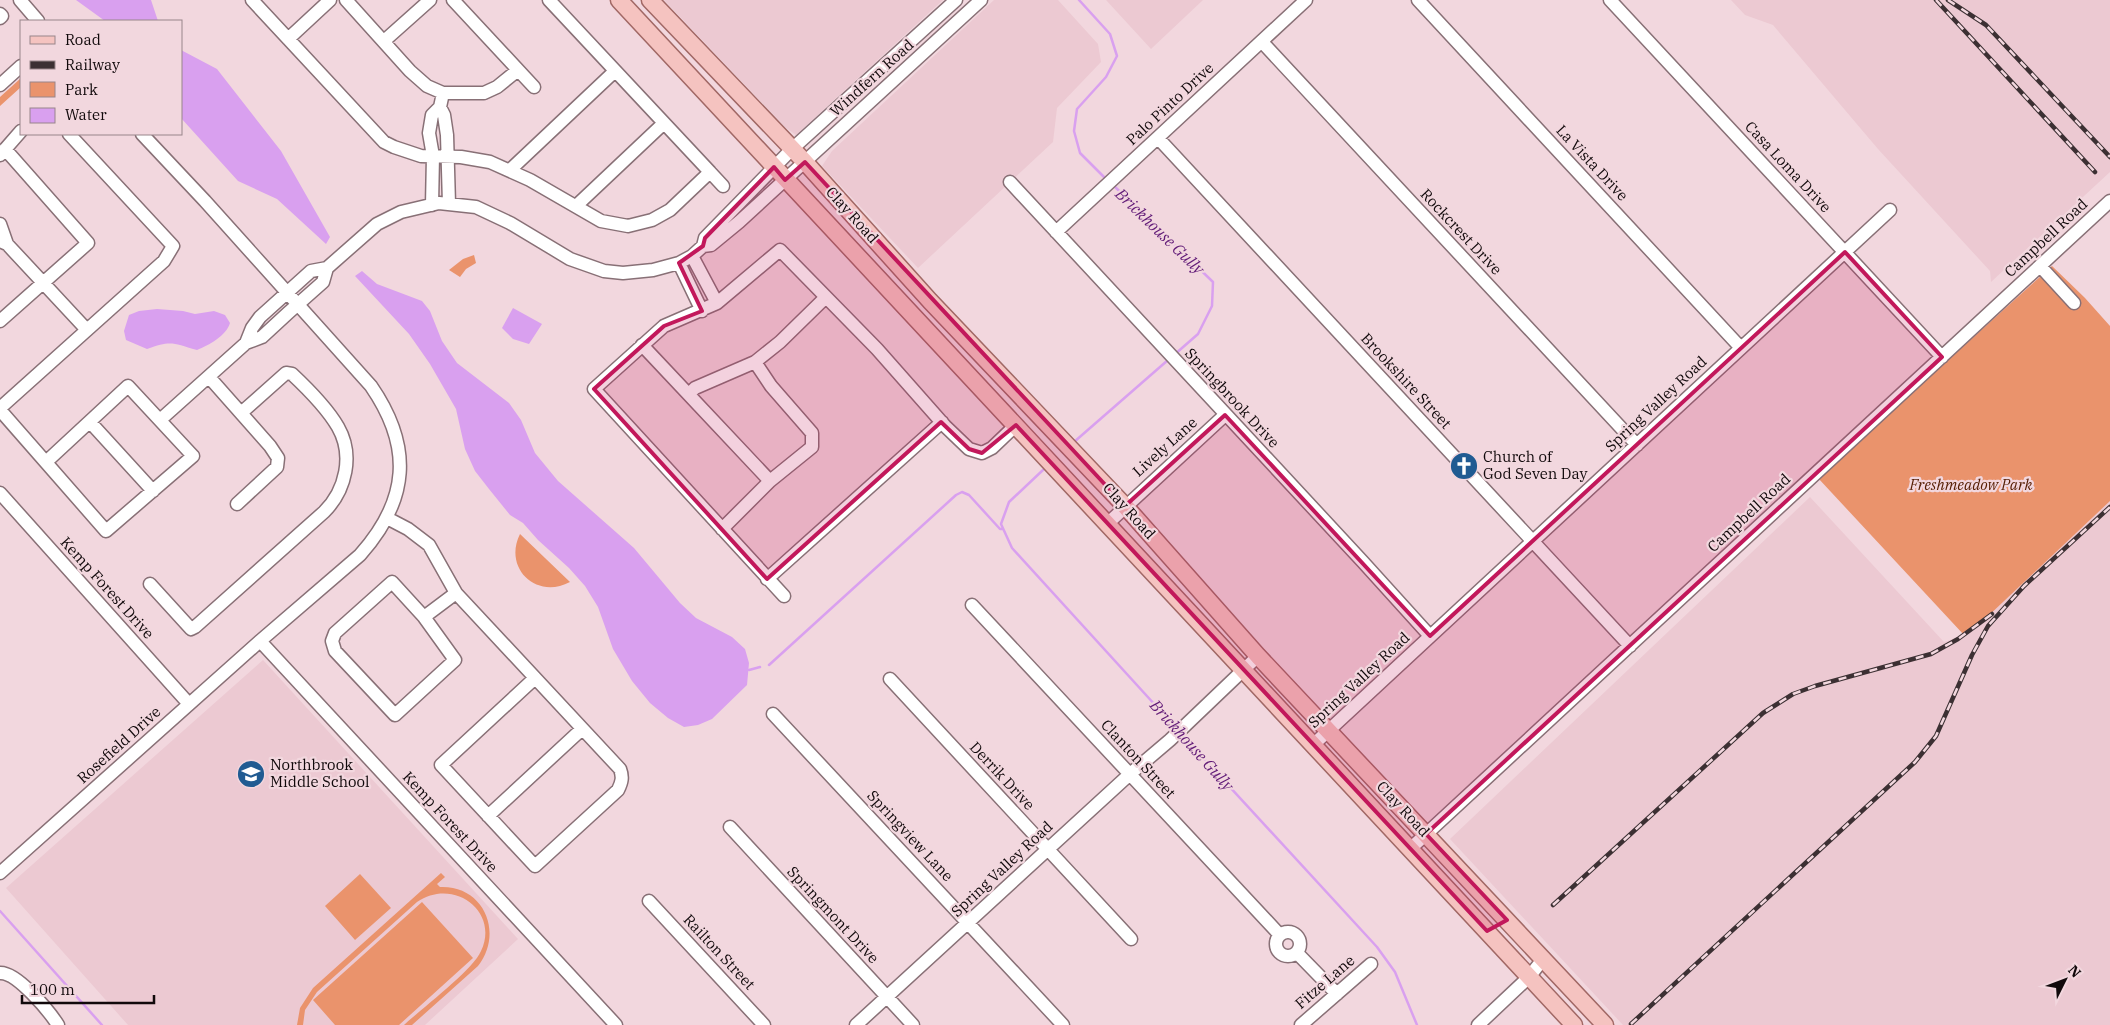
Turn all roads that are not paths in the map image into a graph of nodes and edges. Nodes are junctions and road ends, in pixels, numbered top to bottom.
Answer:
1 (20, 0) edge
2 (252, 0) edge
3 (330, 0) edge
4 (346, 0) edge
5 (430, 0) edge
6 (453, 0) edge
7 (549, 0) edge
8 (619, 0) edge
9 (650, 0) edge
10 (956, 0) edge
11 (981, 0) edge
12 (1306, 0) edge
13 (1418, 0) edge
14 (1610, 0) edge
15 (0, 14) edge
16 (0, 18) edge
17 (37, 20) edge
18 (917, 36) junction
19 (288, 39) junction
20 (384, 41) junction
21 (1262, 42) junction
22 (928, 49) junction
23 (20, 67) edge
24 (518, 70) junction
25 (615, 71) junction
26 (0, 85) edge
27 (534, 87) dead end
28 (443, 93) junction
29 (440, 107) junction
30 (664, 123) junction
31 (20, 132) edge
32 (70, 135) edge
33 (143, 135) edge
34 (1158, 138) junction
35 (792, 149) junction
36 (2, 152) edge
37 (433, 156) junction
38 (446, 156) junction
39 (804, 162) junction
40 (774, 167) junction
41 (510, 170) junction
42 (710, 172) junction
43 (448, 179) junction
44 (432, 180) junction
45 (785, 180) junction
46 (1010, 182) dead end
47 (723, 186) dead end
48 (2110, 201) edge
49 (448, 204) junction
50 (432, 205) junction
51 (576, 206) junction
52 (1890, 210) dead end
53 (0, 224) edge
54 (1056, 232) junction
55 (4, 242) edge
56 (703, 246) junction
57 (1845, 252) junction
58 (692, 256) junction
59 (679, 262) junction
60 (2040, 266) junction
61 (327, 268) junction
62 (43, 283) junction
63 (288, 292) junction
64 (826, 297) junction
65 (930, 301) junction
66 (2074, 302) dead end
67 (717, 303) junction
68 (298, 304) junction
69 (702, 311) junction
70 (913, 314) junction
71 (0, 321) edge
72 (87, 330) junction
73 (246, 343) junction
74 (642, 345) junction
75 (1741, 348) junction
76 (1942, 357) junction
77 (755, 362) junction
78 (209, 377) junction
79 (689, 394) junction
80 (0, 409) edge
81 (241, 413) junction
82 (1225, 415) junction
83 (160, 420) junction
84 (90, 422) junction
85 (942, 422) junction
86 (1016, 425) junction
87 (1637, 445) junction
88 (46, 462) junction
89 (770, 481) junction
90 (153, 491) junction
91 (0, 493) edge
92 (237, 504) dead end
93 (1125, 506) junction
94 (387, 518) junction
95 (1106, 525) junction
96 (722, 529) junction
97 (1532, 542) junction
98 (767, 578) junction
99 (150, 584) dead end
100 (456, 593) junction
101 (784, 596) dead end
102 (972, 605) dead end
103 (424, 617) junction
104 (1430, 636) junction
105 (260, 641) junction
106 (1630, 646) junction
107 (1258, 656) junction
108 (1242, 671) junction
109 (535, 678) junction
110 (890, 679) dead end
111 (189, 704) junction
112 (773, 714) dead end
113 (582, 729) junction
114 (1329, 730) junction
115 (1313, 745) junction
116 (1130, 774) junction
117 (488, 816) junction
118 (730, 827) dead end
119 (1426, 834) junction
120 (1047, 849) junction
121 (1410, 849) junction
122 (0, 874) edge
123 (649, 901) dead end
124 (1507, 920) junction
125 (968, 922) junction
126 (1487, 931) junction
127 (1279, 934) junction
128 (1131, 939) dead end
129 (1296, 952) junction
130 (1544, 958) junction
131 (1371, 964) dead end
132 (0, 973) edge
133 (1529, 977) junction
134 (1337, 994) junction
135 (887, 997) junction
136 (58, 1025) edge
137 (616, 1025) edge
138 (764, 1025) edge
139 (856, 1025) edge
140 (913, 1025) edge
141 (1064, 1025) edge
142 (1301, 1025) edge
143 (1478, 1025) edge
144 (1574, 1025) edge
145 (1605, 1025) edge

1 - 17 street
2 - 19 street
3 - 19 street
4 - 20 street
5 - 20 street
6 - 24 street
7 - 25 street
8 - 40 main road, Clay Road
9 - 35 main road, Clay Road
10 - 18 street, Windfern Road
11 - 22 street, Windfern Road
12 - 21 street, Palo Pinto Drive
13 - 75 street, La Vista Drive
14 - 57 street, Casa Loma Drive
15 - 16 street
18 - 22 street
18 - 35 street, Windfern Road
19 - 37 street
20 - 28 street
21 - 34 street, Palo Pinto Drive
21 - 87 street, Rockcrest Drive
22 - 39 street, Windfern Road
23 - 26 street
24 - 27 street
24 - 28 street
25 - 30 street
25 - 41 street
28 - 29 street
29 - 37 street
29 - 38 street
30 - 42 street
30 - 51 street
31 - 36 street
32 - 72 street
33 - 63 street, Rosefield Drive
34 - 54 street, Palo Pinto Drive
34 - 97 street, Brookshire Street
35 - 39 main road, Clay Road
35 - 40 street, Windfern Road
36 - 62 street
37 - 38 street
37 - 44 street
38 - 41 street
38 - 43 street
39 - 45 street, Windfern Road
39 - 65 main road, Clay Road
40 - 45 main road, Clay Road
40 - 56 street, Windfern Road
41 - 51 street
42 - 47 street
42 - 51 street
43 - 44 street
43 - 49 street
44 - 50 street
45 - 56 street, Windfern Road
45 - 70 main road, Clay Road
46 - 54 street, Springbrook Drive
48 - 60 street, Campbell Road
49 - 50 street
49 - 59 street
50 - 61 street
52 - 57 street, Spring Valley Road
53 - 55 street
54 - 82 street, Springbrook Drive
55 - 62 street
56 - 58 street
57 - 75 street, Spring Valley Road
57 - 76 street, Casa Loma Drive
58 - 59 street
58 - 67 street
59 - 69 street
60 - 66 street
60 - 76 street, Campbell Road
61 - 63 street
61 - 68 street
62 - 71 street
62 - 72 street
63 - 68 street, Rosefield Drive
63 - 73 street
64 - 67 street
64 - 77 street
64 - 85 street
65 - 70 main road
65 - 93 main road, Clay Road
67 - 69 street
68 - 73 street
68 - 94 street, Rosefield Drive
69 - 74 street
70 - 86 main road, Clay Road
72 - 80 street
73 - 78 street
74 - 79 street
74 - 96 street
75 - 87 street, Spring Valley Road
76 - 106 street, Campbell Road
77 - 79 street
77 - 89 street
78 - 81 street
78 - 83 street
79 - 89 street
80 - 88 street
81 - 92 street
81 - 99 street
82 - 93 street, Lively Lane
82 - 104 street, Springbrook Drive
83 - 84 street
83 - 90 street
84 - 88 street
84 - 90 street
85 - 86 street
85 - 98 street
86 - 95 main road, Clay Road
87 - 97 street, Spring Valley Road
88 - 90 street
89 - 96 street
91 - 111 street, Kemp Forest Drive
93 - 95 street, Lively Lane
93 - 107 main road, Clay Road
94 - 100 street
94 - 105 street, Rosefield Drive
95 - 108 main road, Clay Road
96 - 98 street
97 - 104 street, Spring Valley Road
97 - 106 street, Brookshire Street
98 - 101 street
100 - 103 street
100 - 109 street
102 - 116 street, Clanton Street
103 - 103 street
104 - 114 street, Spring Valley Road
105 - 111 street, Rosefield Drive
105 - 137 street, Kemp Forest Drive
106 - 119 street, Campbell Road
107 - 108 street, Spring Valley Road
107 - 114 main road, Clay Road
108 - 115 main road, Clay Road
108 - 116 street, Spring Valley Road
109 - 113 street
109 - 117 street
110 - 120 street, Derrik Drive
111 - 122 street, Rosefield Drive
112 - 125 street, Springview Lane
113 - 117 street
113 - 117 street
114 - 115 street, Spring Valley Road
114 - 119 main road, Clay Road
115 - 121 main road, Clay Road
116 - 120 street, Spring Valley Road
116 - 127 street, Clanton Street
118 - 135 street, Springmont Drive
119 - 121 street, Campbell Road
119 - 124 main road, Clay Road
120 - 125 street, Spring Valley Road
120 - 128 street, Derrik Drive
121 - 126 main road, Clay Road
123 - 138 street, Railton Street
124 - 126 main road
124 - 130 main road, Clay Road
125 - 135 street, Spring Valley Road
125 - 141 street, Springview Lane
126 - 133 main road, Clay Road
127 - 129 street, Clanton Street
127 - 129 street
129 - 134 street
130 - 133 street
130 - 145 main road, Clay Road
131 - 134 street, Fitze Lane
132 - 136 street
133 - 143 street
133 - 144 main road, Clay Road
134 - 142 street, Fitze Lane
135 - 139 street, Spring Valley Road
135 - 140 street, Springmont Drive

